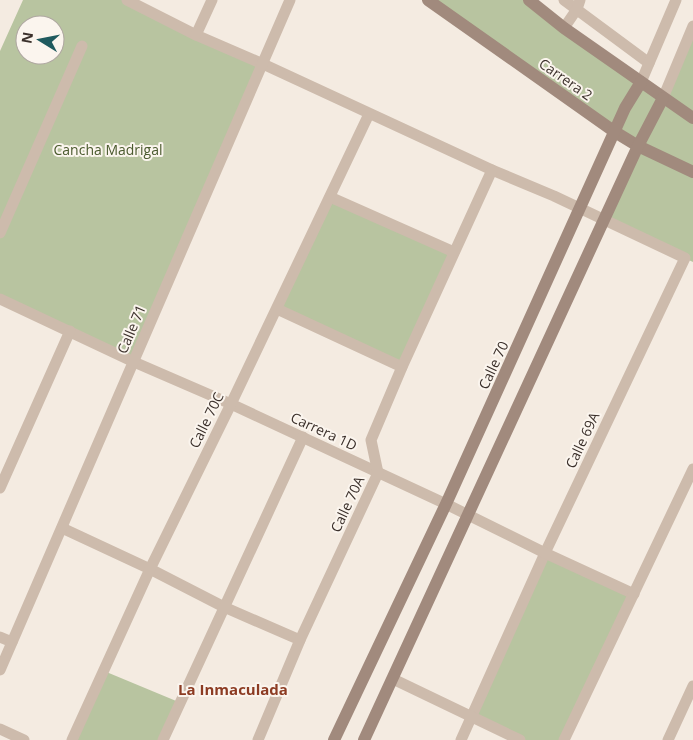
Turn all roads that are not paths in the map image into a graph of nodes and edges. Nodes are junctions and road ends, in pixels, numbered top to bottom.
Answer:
1 (127, 0) edge
2 (212, 0) edge
3 (290, 0) edge
4 (428, 0) edge
5 (529, 0) edge
6 (564, 0) edge
7 (676, 0) edge
8 (579, 5) edge
9 (693, 26) edge
10 (564, 28) junction
11 (196, 35) junction
12 (82, 46) dead end
13 (649, 63) junction
14 (263, 64) junction
15 (640, 82) junction
16 (663, 98) junction
17 (369, 114) junction
18 (693, 118) edge
19 (615, 132) junction
20 (638, 146) junction
21 (492, 170) junction
22 (693, 172) edge
23 (330, 197) junction
24 (581, 209) junction
25 (604, 221) junction
26 (0, 233) edge
27 (454, 252) junction
28 (1, 302) edge
29 (277, 309) junction
30 (70, 332) junction
31 (134, 362) junction
32 (402, 367) junction
33 (231, 404) junction
34 (302, 437) junction
35 (5, 465) edge
36 (693, 469) edge
37 (378, 473) junction
38 (0, 488) edge
39 (446, 504) junction
40 (468, 515) junction
41 (62, 528) junction
42 (545, 553) junction
43 (150, 568) junction
44 (634, 594) junction
45 (224, 607) junction
46 (0, 637) edge
47 (300, 640) junction
48 (12, 642) junction
49 (0, 670) edge
50 (393, 679) junction
51 (693, 686) edge
52 (471, 717) junction
53 (0, 729) edge
54 (24, 740) edge
55 (72, 740) edge
56 (163, 740) edge
57 (258, 740) edge
58 (334, 740) edge
59 (364, 740) edge
60 (461, 740) edge
61 (520, 740) edge
62 (564, 740) edge
63 (668, 740) edge

1 - 11 street, Calle 69A
2 - 11 street
3 - 14 street, Calle 71
4 - 19 street, Carrera 2
5 - 10 street
6 - 8 street
7 - 13 street, Calle 70
8 - 10 street
8 - 13 street
9 - 16 street
10 - 15 street
11 - 14 street, Calle 69A
12 - 26 street
13 - 15 street, Calle 70
14 - 17 street, Calle 69A
14 - 31 street, Calle 71
15 - 16 street
15 - 19 street, Calle 70
16 - 18 street
16 - 20 street
17 - 21 street, Calle 69A
17 - 23 street, Calle 70C
19 - 20 street, Carrera 2
19 - 24 street, Calle 70
20 - 22 street, Carrera 2
20 - 25 street
21 - 24 street, Calle 69A
21 - 27 street, Calle 70A
23 - 27 street
23 - 29 street, Calle 70C
24 - 25 street, Calle 69A
24 - 39 street, Calle 70
25 - 40 street
25 - 42 street, Calle 69A
27 - 32 street, Calle 70A
28 - 30 street, Carrera 1D
29 - 32 street
29 - 33 street, Calle 70C
30 - 31 street, Carrera 1D
30 - 35 street
31 - 33 street, Carrera 1D
31 - 41 street, Calle 71
32 - 37 street, Calle 70A
33 - 34 street, Carrera 1D
33 - 43 street, Calle 70C
34 - 37 street, Carrera 1D
34 - 45 street
35 - 38 street
36 - 44 street
37 - 39 street, Carrera 1D
37 - 47 street, Calle 70A
39 - 40 street, Carrera 1D
39 - 58 street, Calle 70
40 - 42 street, Carrera 1D
40 - 50 street
41 - 43 street
41 - 48 street, Calle 71
42 - 44 street, Carrera 1D
42 - 52 street, Calle 69A
43 - 45 street
43 - 55 street, Calle 70C
44 - 62 street
45 - 47 street
45 - 56 street
46 - 48 street
47 - 57 street, Calle 70A
48 - 49 street, Calle 71
50 - 52 street
50 - 59 street
51 - 63 street
52 - 60 street, Calle 69A
52 - 61 street
53 - 54 street

